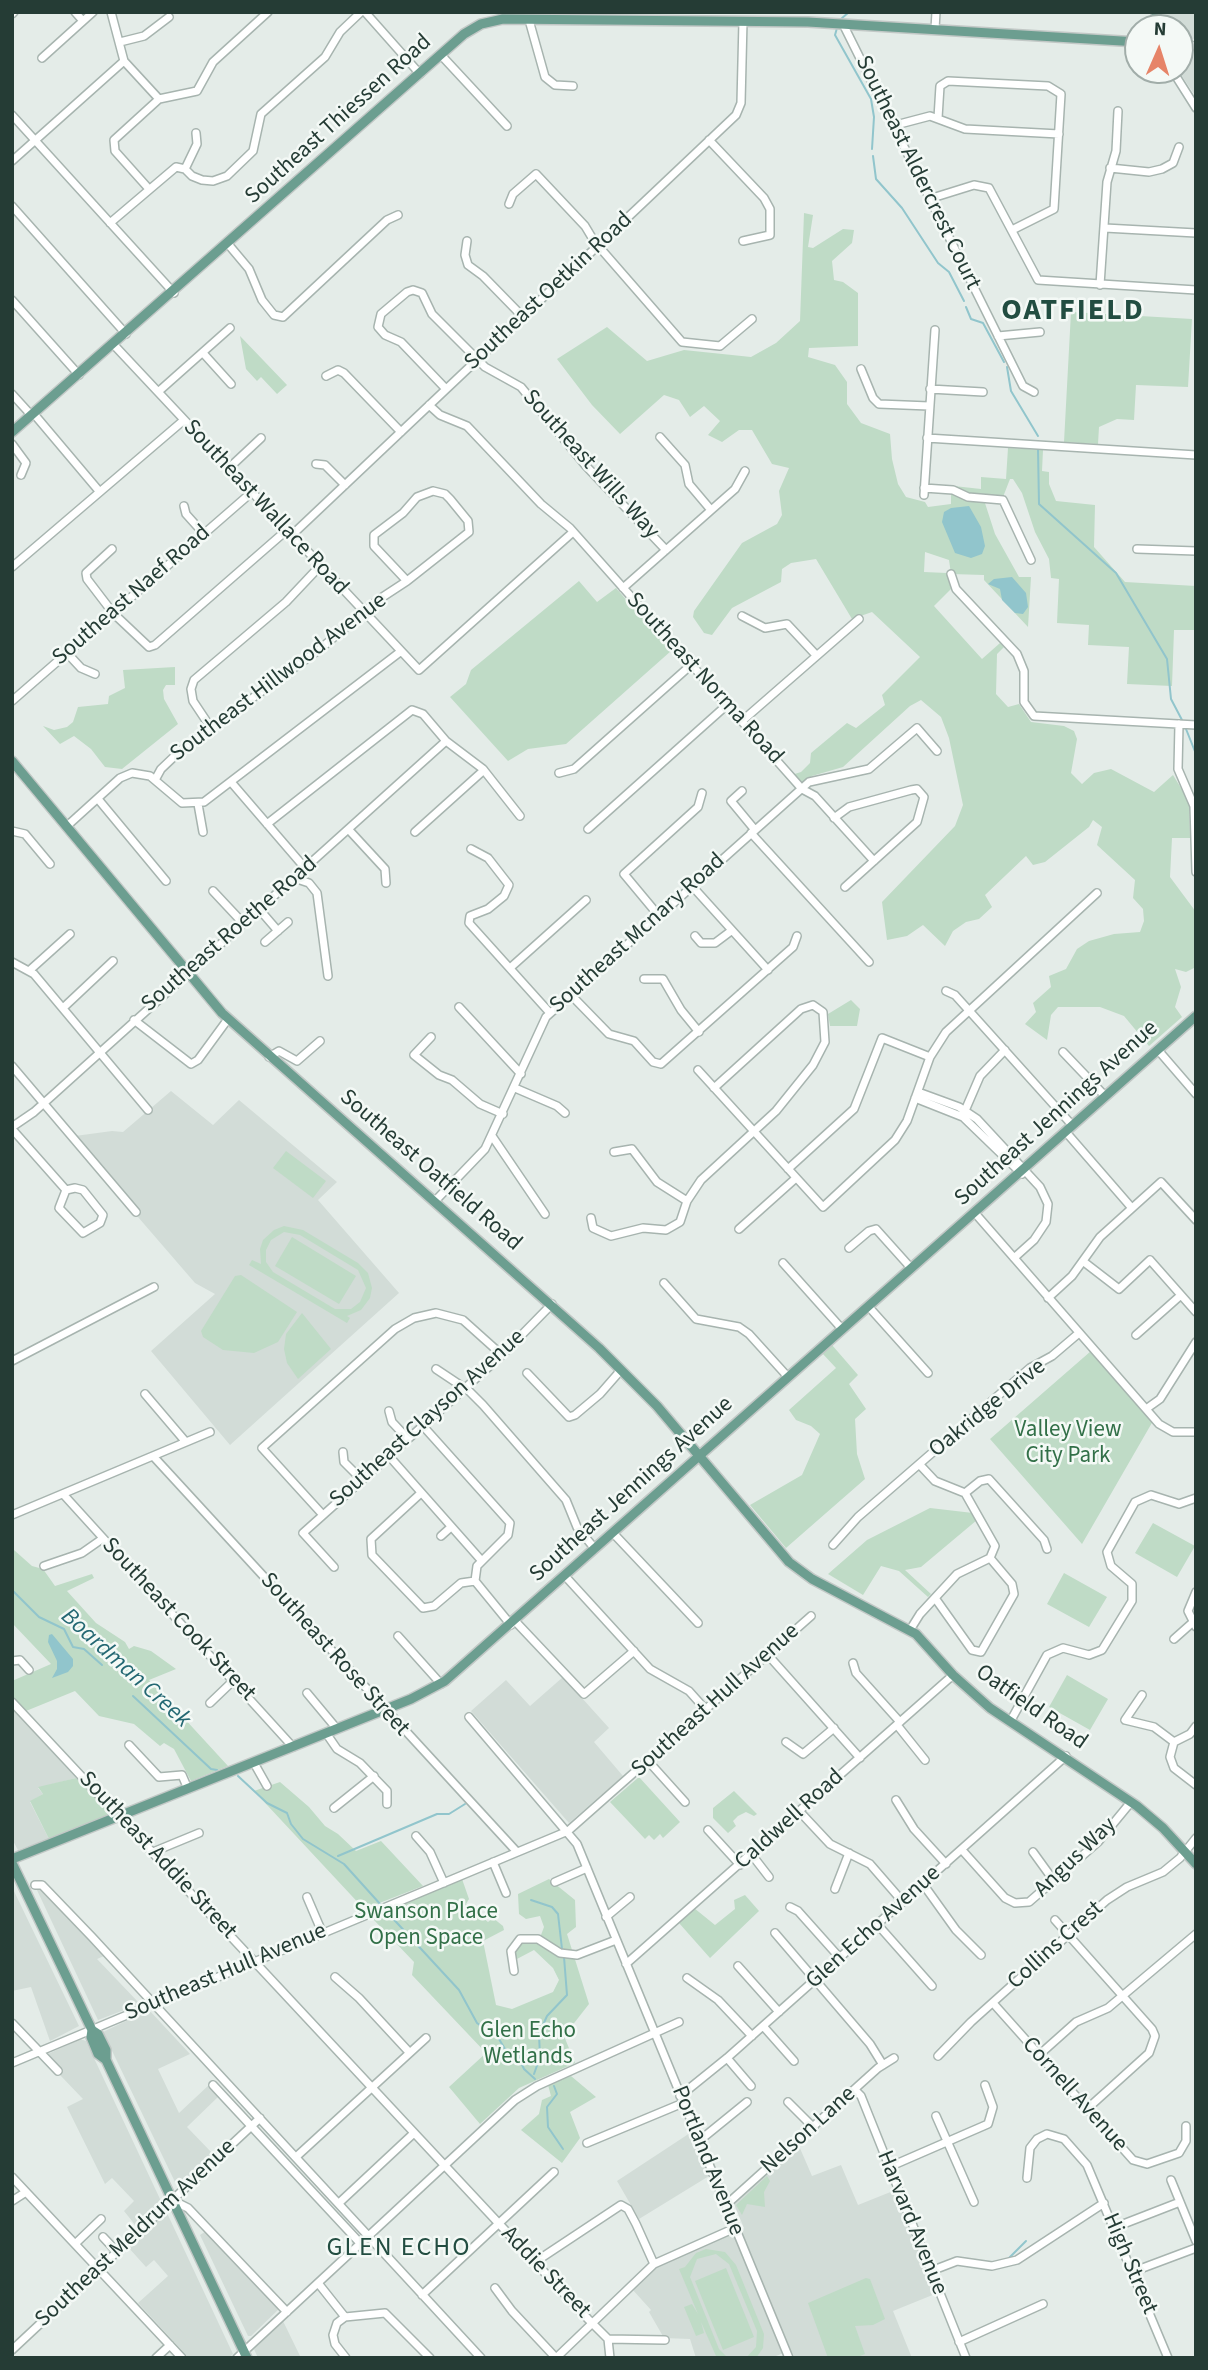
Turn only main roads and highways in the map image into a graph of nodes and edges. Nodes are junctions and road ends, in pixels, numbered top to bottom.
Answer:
1 (542, 16) edge
2 (608, 16) edge
3 (808, 17) edge
4 (1124, 41) edge
5 (12, 432) edge
6 (12, 761) edge
7 (1196, 1016) edge
8 (699, 1455) junction
9 (839, 1593) joint
10 (12, 1861) edge
11 (1196, 1864) edge
12 (243, 2356) edge

1 - 2 main road, Southeast Thiessen Road
1 - 5 main road, Southeast Thiessen Road
2 - 3 main road, Southeast Thiessen Road
3 - 4 main road, Southeast Thiessen Road
6 - 8 main road, Southeast Oatfield Road
7 - 8 main road, Southeast Jennings Avenue
8 - 9 main road, Southeast Oatfield Road
8 - 10 main road, Southeast Jennings Avenue
9 - 11 main road, Oatfield Road
10 - 12 main road

